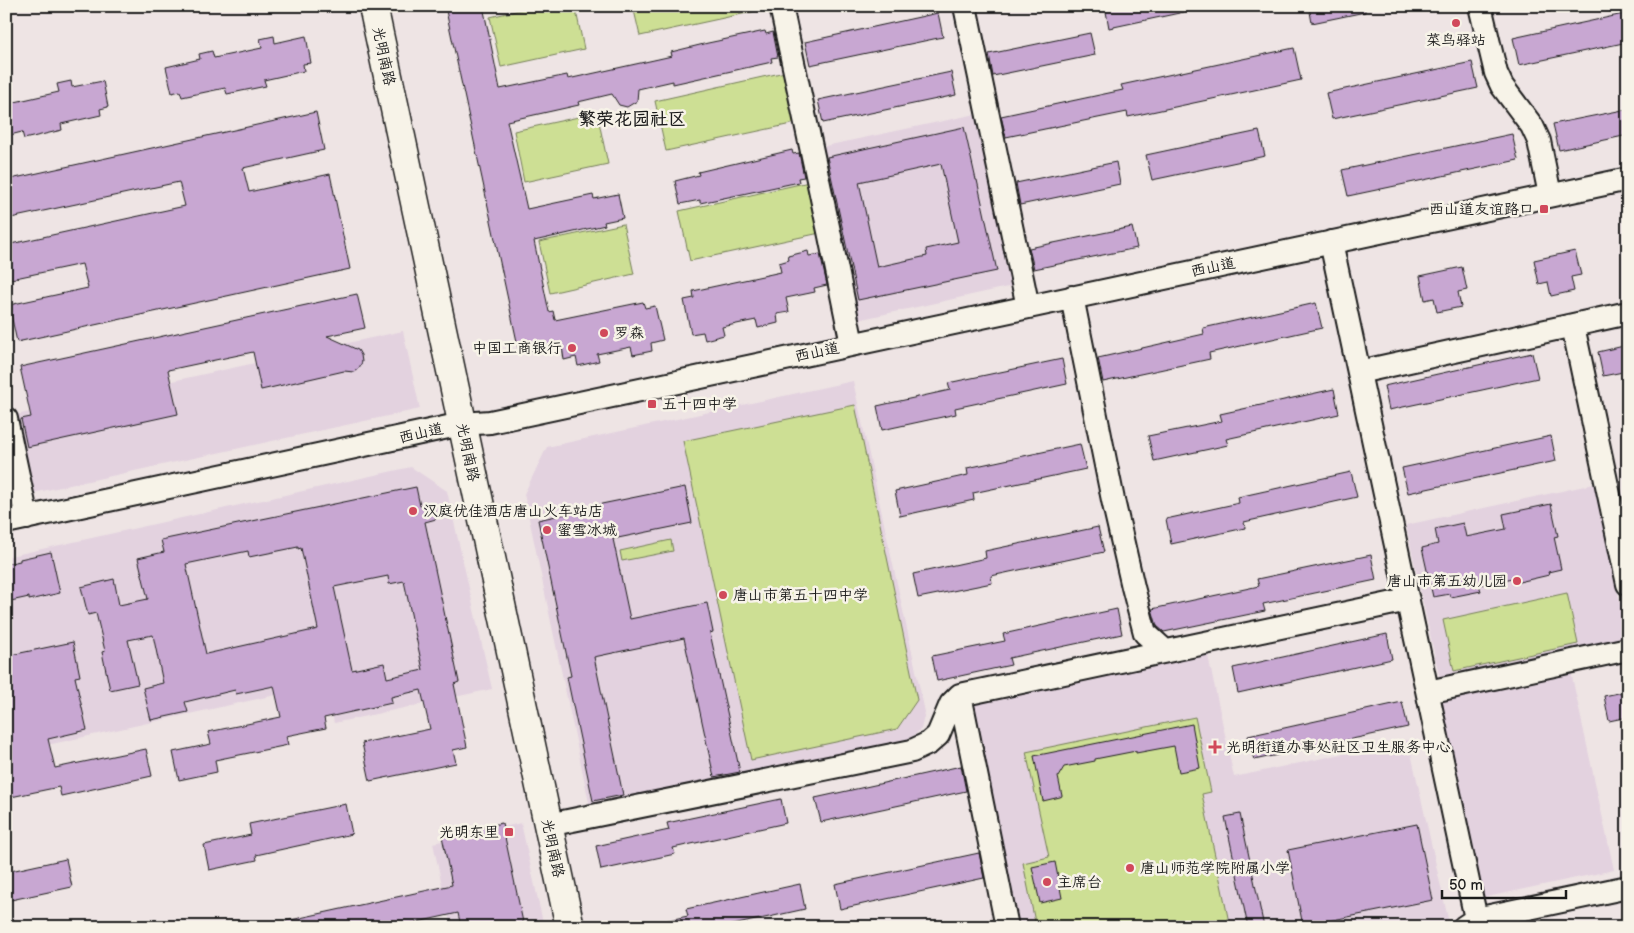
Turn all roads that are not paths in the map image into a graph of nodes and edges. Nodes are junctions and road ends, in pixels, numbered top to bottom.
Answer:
1 (373, 6) edge
2 (781, 6) edge
3 (964, 6) edge
4 (1480, 6) edge
5 (1628, 179) edge
6 (1550, 195) junction
7 (1331, 242) junction
8 (1072, 297) junction
9 (1028, 307) junction
10 (1628, 313) edge
11 (1573, 326) junction
12 (852, 344) junction
13 (1359, 372) junction
14 (6, 419) edge
15 (462, 424) junction
16 (17, 520) edge
17 (1628, 584) edge
18 (1408, 600) junction
19 (1628, 649) edge
20 (1165, 651) junction
21 (1428, 692) junction
22 (960, 695) junction
23 (548, 825) junction
24 (1628, 887) edge
25 (1470, 923) edge
26 (570, 927) edge
27 (1007, 927) edge

1 - 15 main road, 光明南路
2 - 12 street
3 - 9 street
4 - 6 street
5 - 6 street, 西山道
6 - 7 street, 西山道
7 - 8 street, 西山道
7 - 13 street
8 - 9 street, 西山道
8 - 20 street
9 - 12 street, 西山道
10 - 11 street
11 - 13 street
11 - 17 street
12 - 15 street, 西山道
13 - 18 street
14 - 16 street
15 - 16 street, 西山道
15 - 23 main road, 光明南路
18 - 20 street
18 - 21 street
19 - 21 street
20 - 22 street
21 - 25 street
22 - 23 street
22 - 27 street
23 - 26 main road, 光明南路
24 - 25 street

